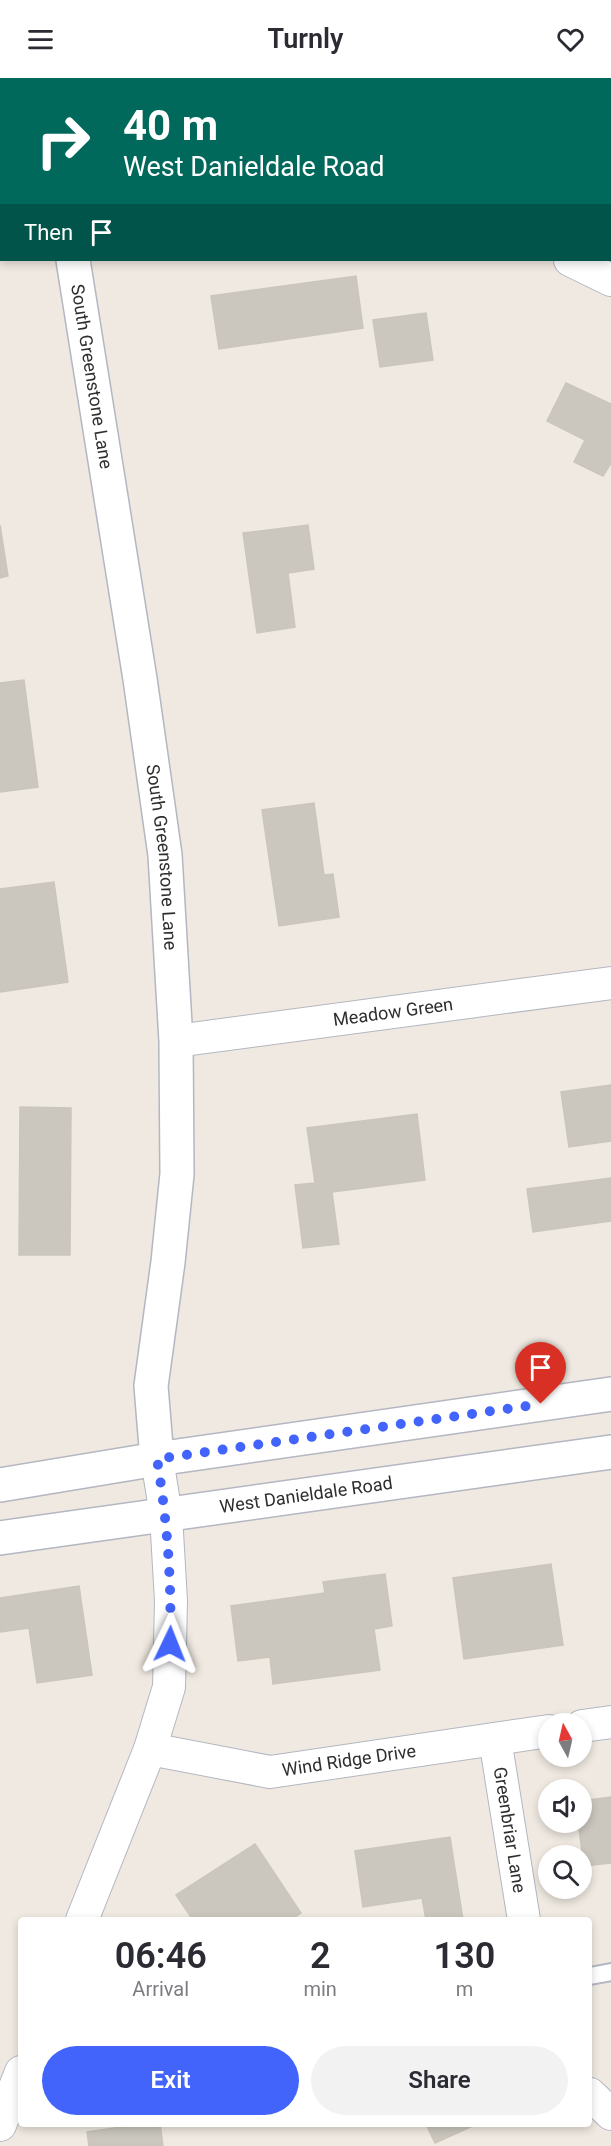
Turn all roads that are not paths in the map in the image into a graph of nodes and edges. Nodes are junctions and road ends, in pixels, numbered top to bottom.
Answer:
1 (73, 261) edge
2 (572, 261) edge
3 (611, 280) edge
4 (611, 983) edge
5 (176, 1041) junction
6 (611, 1394) edge
7 (611, 1452) edge
8 (157, 1459) junction
9 (0, 1485) edge
10 (166, 1515) junction
11 (0, 1538) edge
12 (611, 1722) edge
13 (592, 1725) edge
14 (538, 1733) edge
15 (495, 1739) junction
16 (150, 1749) junction
17 (83, 1917) edge
18 (524, 1917) edge
19 (611, 1972) edge
20 (592, 1976) edge
21 (18, 2080) edge
22 (592, 2096) edge
23 (611, 2114) edge
24 (0, 2125) edge

1 - 5 main road, South Greenstone Lane
2 - 3 street
4 - 5 street, Meadow Green
5 - 8 main road, South Greenstone Lane
6 - 8 main road
7 - 10 main road, West Danieldale Road
8 - 9 main road
8 - 10 street
10 - 11 main road, West Danieldale Road
10 - 16 street
12 - 13 street
14 - 15 street, Wind Ridge Drive
15 - 16 street, Wind Ridge Drive
15 - 18 street, Greenbriar Lane
16 - 17 street
19 - 20 lane
21 - 24 street
22 - 23 street

